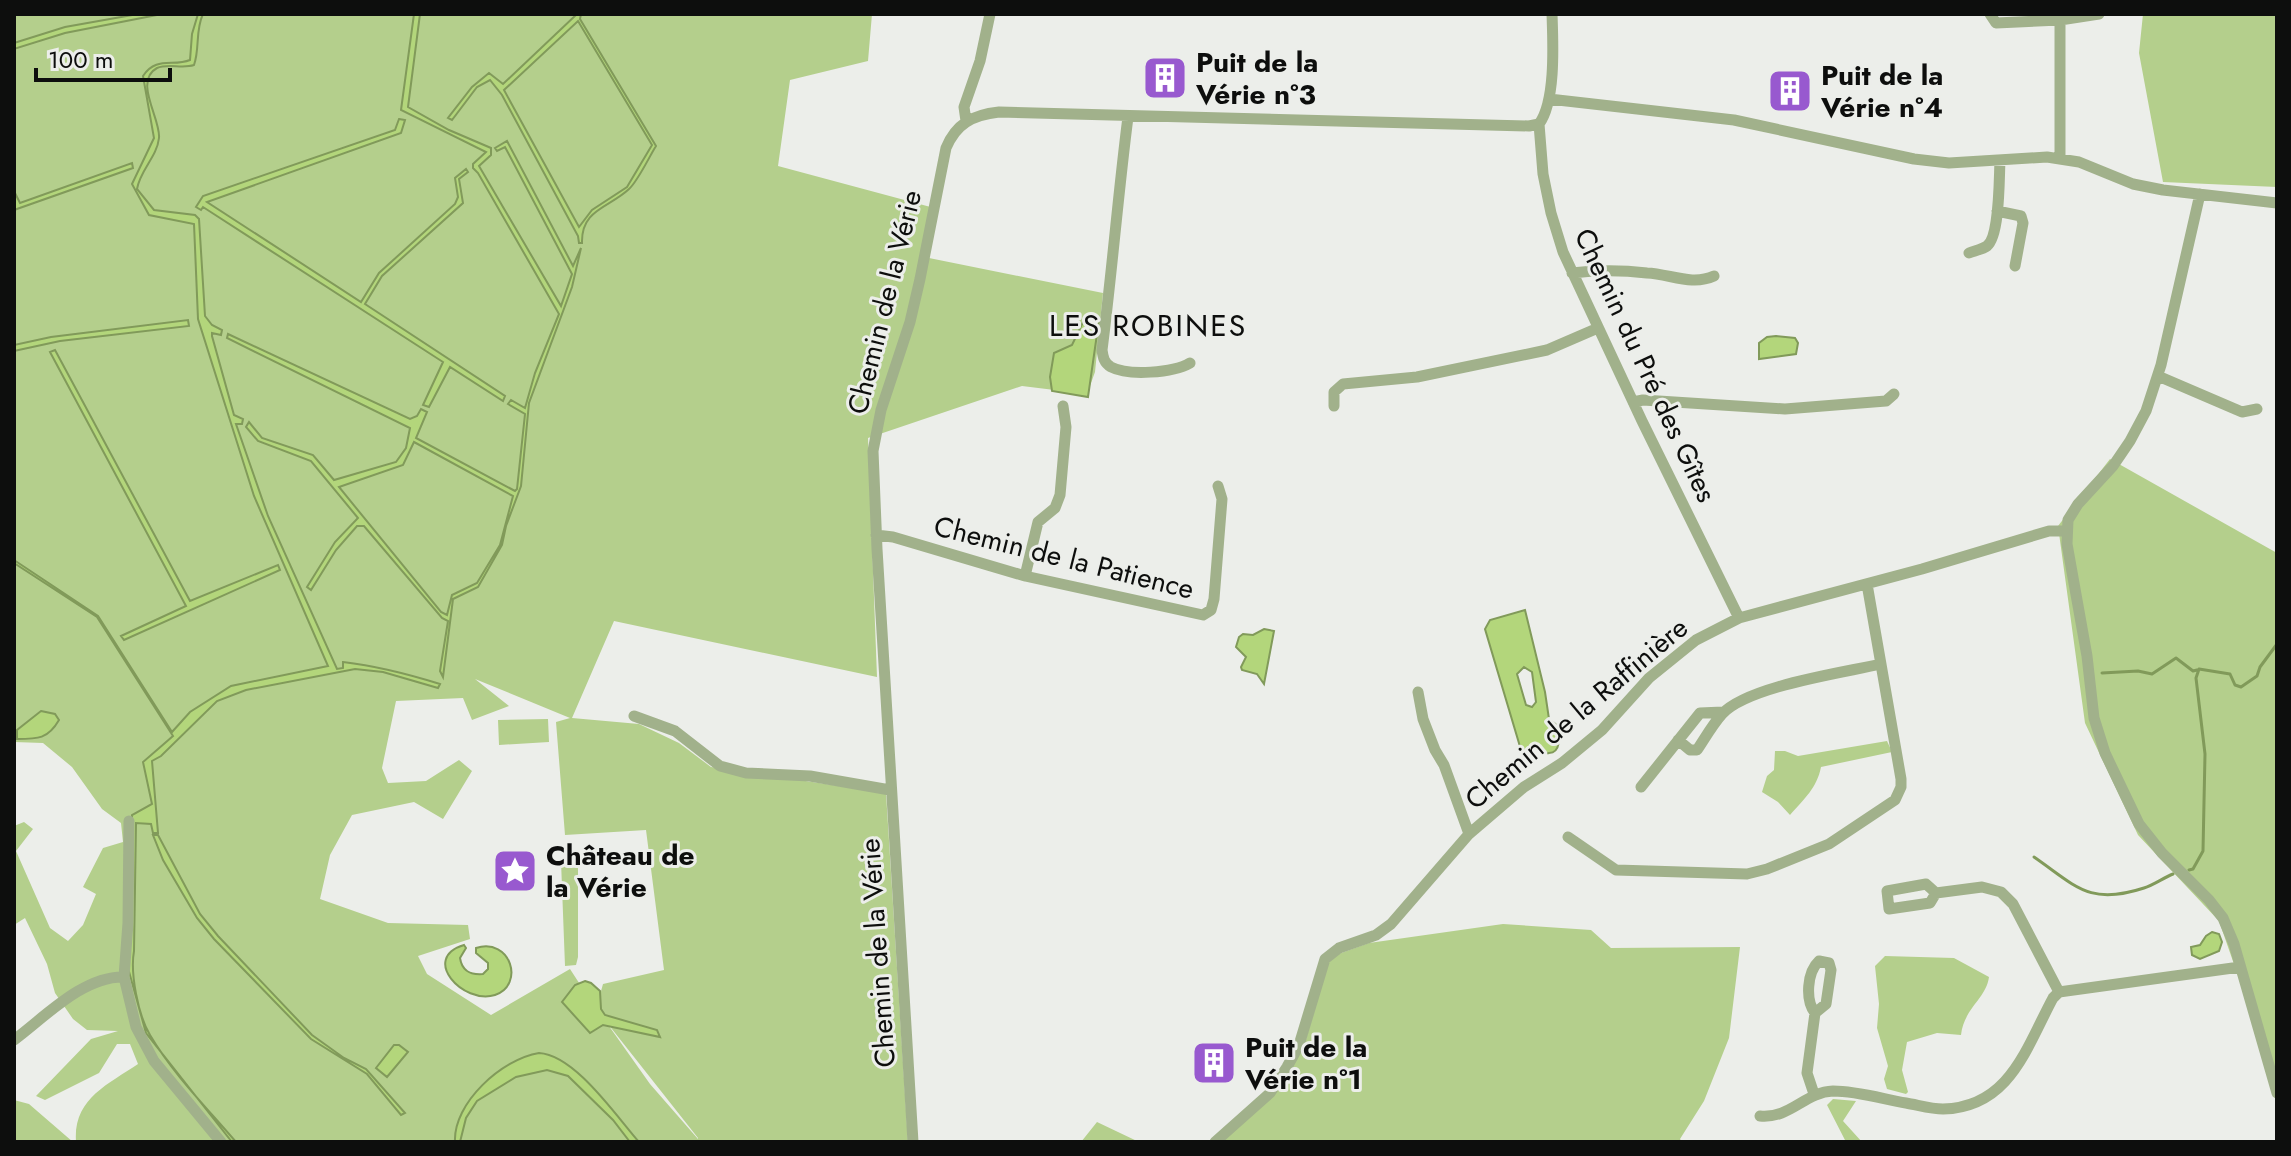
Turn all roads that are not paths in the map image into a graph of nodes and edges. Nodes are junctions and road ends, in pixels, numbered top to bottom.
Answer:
1 (990, 14) edge
2 (1552, 14) edge
3 (1990, 14) edge
4 (2099, 14) edge
5 (2060, 20) junction
6 (1549, 99) junction
7 (1128, 117) junction
8 (966, 121) junction
9 (1539, 124) junction
10 (2060, 159) junction
11 (2000, 161) junction
12 (2200, 194) junction
13 (2277, 203) edge
14 (1997, 211) junction
15 (1969, 253) dead end
16 (2015, 266) dead end
17 (1572, 273) junction
18 (1714, 276) dead end
19 (1598, 328) junction
20 (1190, 363) dead end
21 (2158, 376) junction
22 (1894, 394) dead end
23 (1633, 402) junction
24 (1063, 406) dead end
25 (1334, 406) dead end
26 (2257, 409) dead end
27 (1218, 486) dead end
28 (2067, 531) junction
29 (876, 535) junction
30 (1025, 576) junction
31 (1867, 584) junction
32 (1739, 618) junction
33 (1881, 664) junction
34 (1418, 692) dead end
35 (1723, 712) junction
36 (634, 716) dead end
37 (1678, 740) junction
38 (1641, 787) dead end
39 (890, 790) junction
40 (129, 821) dead end
41 (1469, 834) junction
42 (1568, 837) dead end
43 (1936, 893) dead end
44 (2240, 967) junction
45 (124, 977) junction
46 (2059, 992) junction
47 (1815, 1013) dead end
48 (14, 1040) edge
49 (2277, 1093) edge
50 (1814, 1094) junction
51 (1760, 1116) dead end
52 (221, 1142) edge
53 (913, 1142) edge
54 (1215, 1142) edge

1 - 8 street
2 - 6 street
3 - 5 street
4 - 5 street
5 - 10 street
6 - 9 street
6 - 11 street
7 - 8 street
7 - 9 street
7 - 20 street
8 - 29 street, Chemin de la Vérie
9 - 17 street, Chemin du Pré des Gîtes
10 - 11 street
10 - 12 street
11 - 14 street
12 - 13 street
12 - 21 street
14 - 15 street
14 - 16 street
17 - 18 street
17 - 19 street, Chemin du Pré des Gîtes
19 - 23 street, Chemin du Pré des Gîtes
19 - 25 street
21 - 26 street
21 - 28 street
22 - 23 street
23 - 32 street, Chemin du Pré des Gîtes
24 - 30 street
27 - 30 street, Chemin de la Patience
28 - 31 street, Chemin de la Raffinière
28 - 44 street
29 - 30 street, Chemin de la Patience
29 - 39 street, Chemin de la Vérie
31 - 32 street, Chemin de la Raffinière
31 - 33 street
32 - 41 street, Chemin de la Raffinière
33 - 35 street
33 - 42 street
34 - 41 street
35 - 37 street
35 - 37 street
36 - 39 street
37 - 38 street
39 - 53 street, Chemin de la Vérie
40 - 45 street
41 - 54 street, Chemin de la Raffinière
43 - 46 street
44 - 46 street
44 - 49 street
45 - 48 street
45 - 52 street
46 - 50 street
47 - 50 street
50 - 51 street

